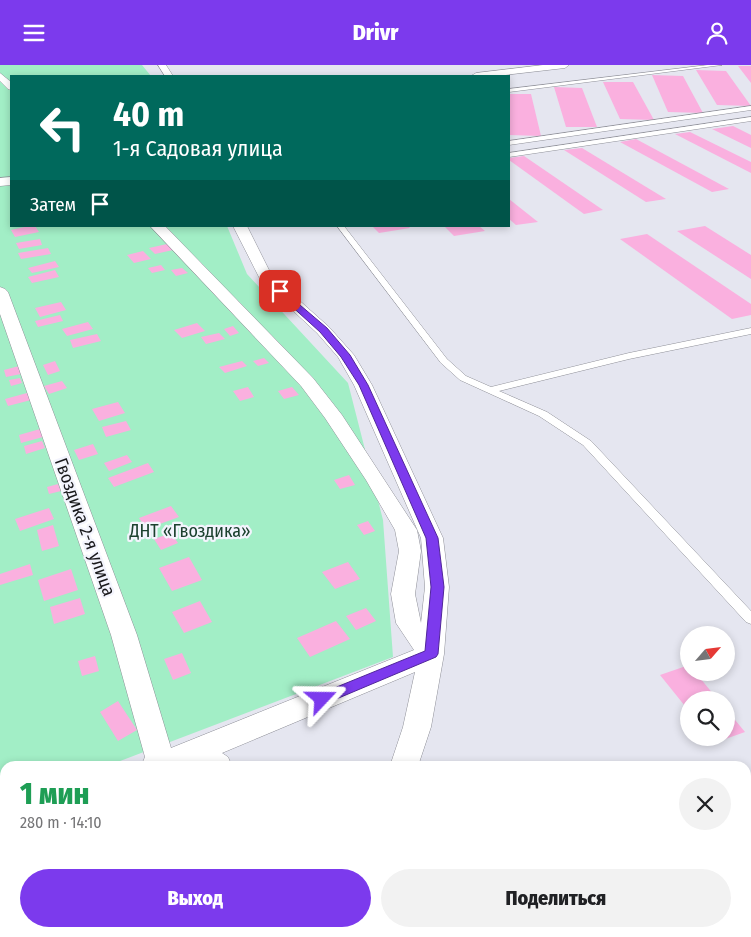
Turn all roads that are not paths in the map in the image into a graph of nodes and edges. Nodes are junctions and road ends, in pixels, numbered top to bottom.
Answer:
1 (565, 65) edge
2 (720, 65) edge
3 (484, 75) edge
4 (0, 76) edge
5 (10, 86) edge
6 (510, 91) edge
7 (751, 108) edge
8 (698, 116) junction
9 (751, 119) edge
10 (716, 124) junction
11 (510, 143) edge
12 (510, 155) edge
13 (158, 227) edge
14 (240, 227) edge
15 (341, 227) edge
16 (0, 292) edge
17 (751, 331) edge
18 (490, 390) junction
19 (751, 619) edge
20 (431, 654) junction
21 (206, 759) edge
22 (157, 761) edge
23 (190, 761) edge
24 (406, 761) edge

1 - 3 street
2 - 6 lane
4 - 5 street
7 - 8 lane
8 - 10 lane
8 - 11 lane
9 - 10 lane
10 - 12 lane
13 - 20 street
14 - 20 street
15 - 18 lane
16 - 22 street, Гвоздика 2-я улица
17 - 18 lane
18 - 19 lane
20 - 21 street
20 - 24 street
21 - 23 street

